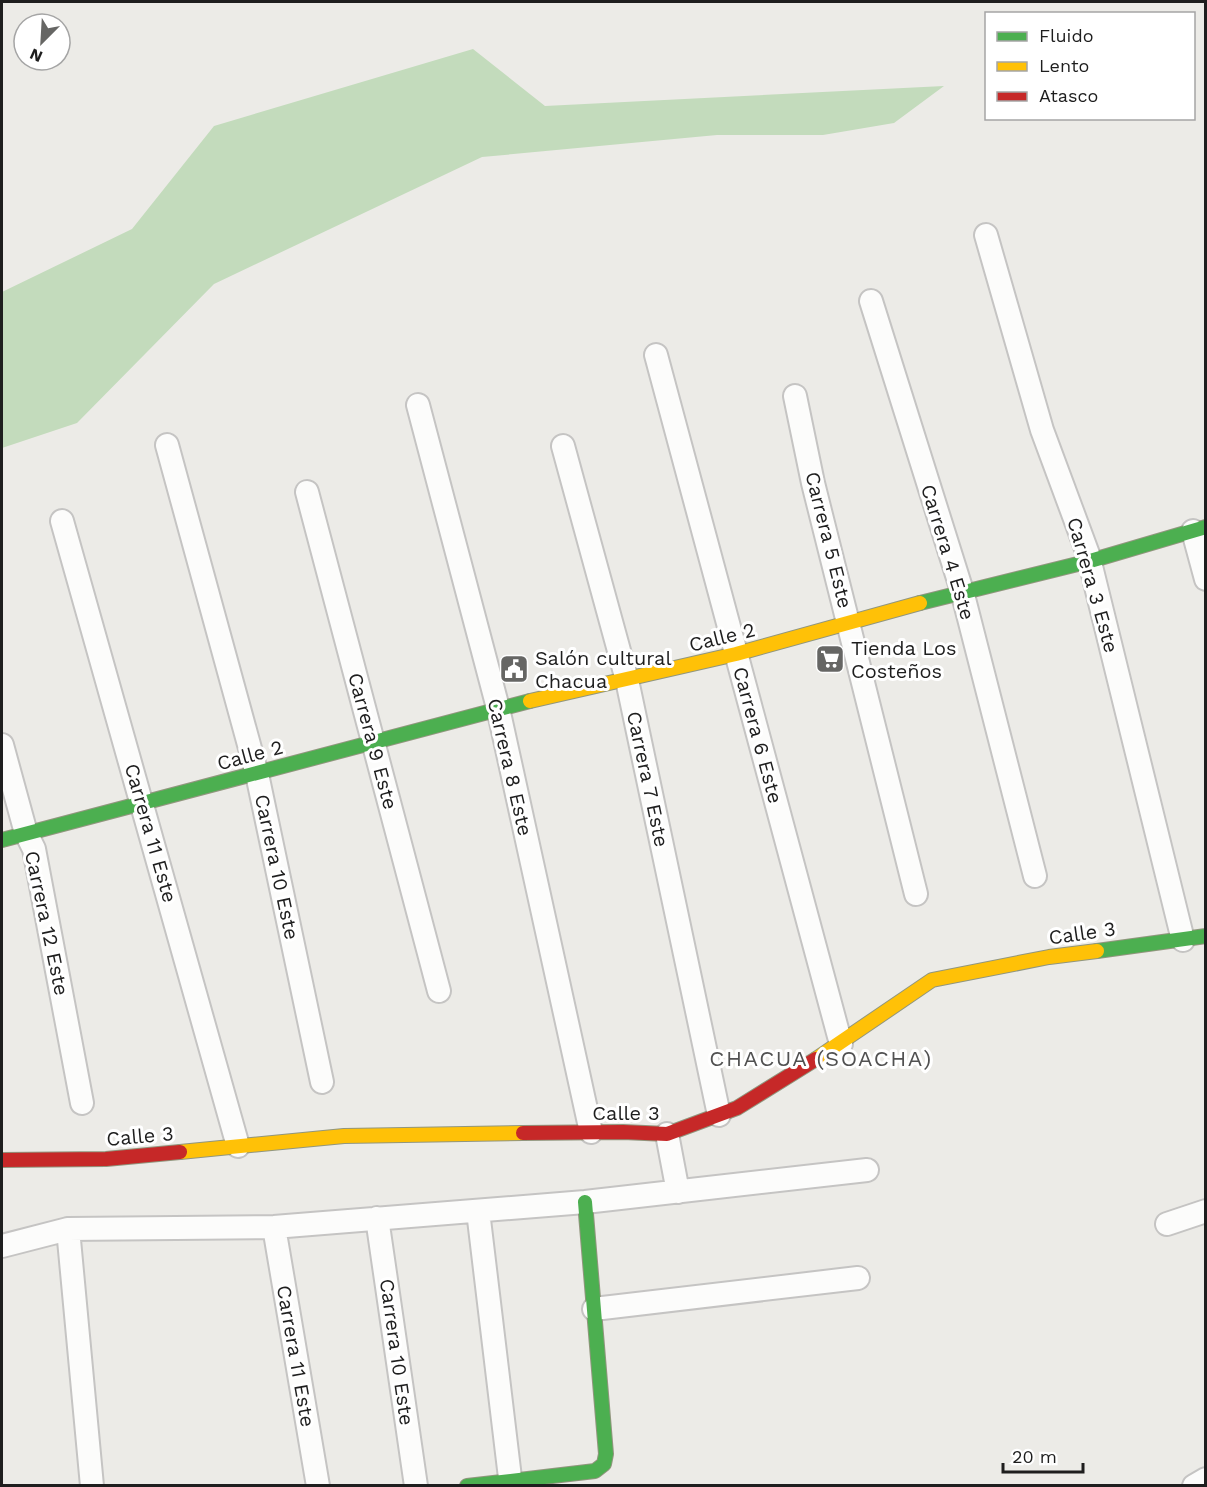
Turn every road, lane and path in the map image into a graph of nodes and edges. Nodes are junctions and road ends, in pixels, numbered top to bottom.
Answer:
1 (986, 236) dead end
2 (871, 301) dead end
3 (656, 356) dead end
4 (795, 396) dead end
5 (418, 405) dead end
6 (167, 445) dead end
7 (563, 446) dead end
8 (307, 492) dead end
9 (62, 521) dead end
10 (1199, 529) edge
11 (1090, 561) junction
12 (1206, 579) edge
13 (962, 591) junction
14 (849, 622) junction
15 (736, 654) junction
16 (627, 680) junction
17 (498, 708) junction
18 (373, 743) junction
19 (2, 746) edge
20 (256, 774) junction
21 (143, 803) junction
22 (26, 833) junction
23 (2, 840) edge
24 (1035, 876) dead end
25 (916, 894) dead end
26 (1206, 936) edge
27 (1183, 940) junction
28 (439, 991) dead end
29 (841, 1044) junction
30 (322, 1083) dead end
31 (82, 1103) dead end
32 (719, 1115) junction
33 (591, 1132) junction
34 (667, 1134) junction
35 (238, 1146) junction
36 (2, 1160) edge
37 (867, 1170) dead end
38 (678, 1192) junction
39 (585, 1202) junction
40 (478, 1210) junction
41 (1206, 1211) edge
42 (377, 1218) junction
43 (1167, 1224) dead end
44 (274, 1227) junction
45 (68, 1228) junction
46 (2, 1246) edge
47 (858, 1278) dead end
48 (594, 1309) junction
49 (1206, 1479) edge
50 (511, 1483) edge
51 (92, 1485) edge
52 (318, 1485) edge
53 (416, 1485) edge
54 (467, 1485) edge
55 (1194, 1485) edge

1 - 11 street, Carrera 3 Este
2 - 13 street, Carrera 4 Este
3 - 15 street, Carrera 6 Este
4 - 14 street, Carrera 5 Este
5 - 17 street, Carrera 8 Este
6 - 20 street, Carrera 10 Este
7 - 16 street, Carrera 7 Este
8 - 18 street, Carrera 9 Este
9 - 21 street, Carrera 11 Este
10 - 11 street, Calle 2
10 - 12 street
11 - 13 street, Calle 2
11 - 27 street, Carrera 3 Este
13 - 14 street, Calle 2
13 - 24 street, Carrera 4 Este
14 - 15 street, Calle 2
14 - 25 street, Carrera 5 Este
15 - 16 street, Calle 2
15 - 29 street, Carrera 6 Este
16 - 17 street, Calle 2
16 - 32 street, Carrera 7 Este
17 - 18 street, Calle 2
17 - 33 street, Carrera 8 Este
18 - 20 street, Calle 2
18 - 28 street, Carrera 9 Este
19 - 22 street, Carrera 12 Este
20 - 21 street, Calle 2
20 - 30 street, Carrera 10 Este
21 - 22 street, Calle 2
21 - 35 street, Carrera 11 Este
22 - 23 street, Calle 2
22 - 31 street, Carrera 12 Este
26 - 27 street, Calle 3
27 - 29 street, Calle 3
29 - 32 street, Calle 3
32 - 34 street, Calle 3
33 - 34 street, Calle 3
33 - 35 street, Calle 3
34 - 38 street
35 - 36 street, Calle 3
37 - 38 street
38 - 39 street
39 - 40 street
39 - 48 street
40 - 42 street
40 - 50 street
41 - 43 street
42 - 44 street
42 - 53 street, Carrera 10 Este
44 - 45 street
44 - 52 street, Carrera 11 Este
45 - 46 street
45 - 51 street
47 - 48 street
48 - 50 street
49 - 55 street
50 - 54 street

